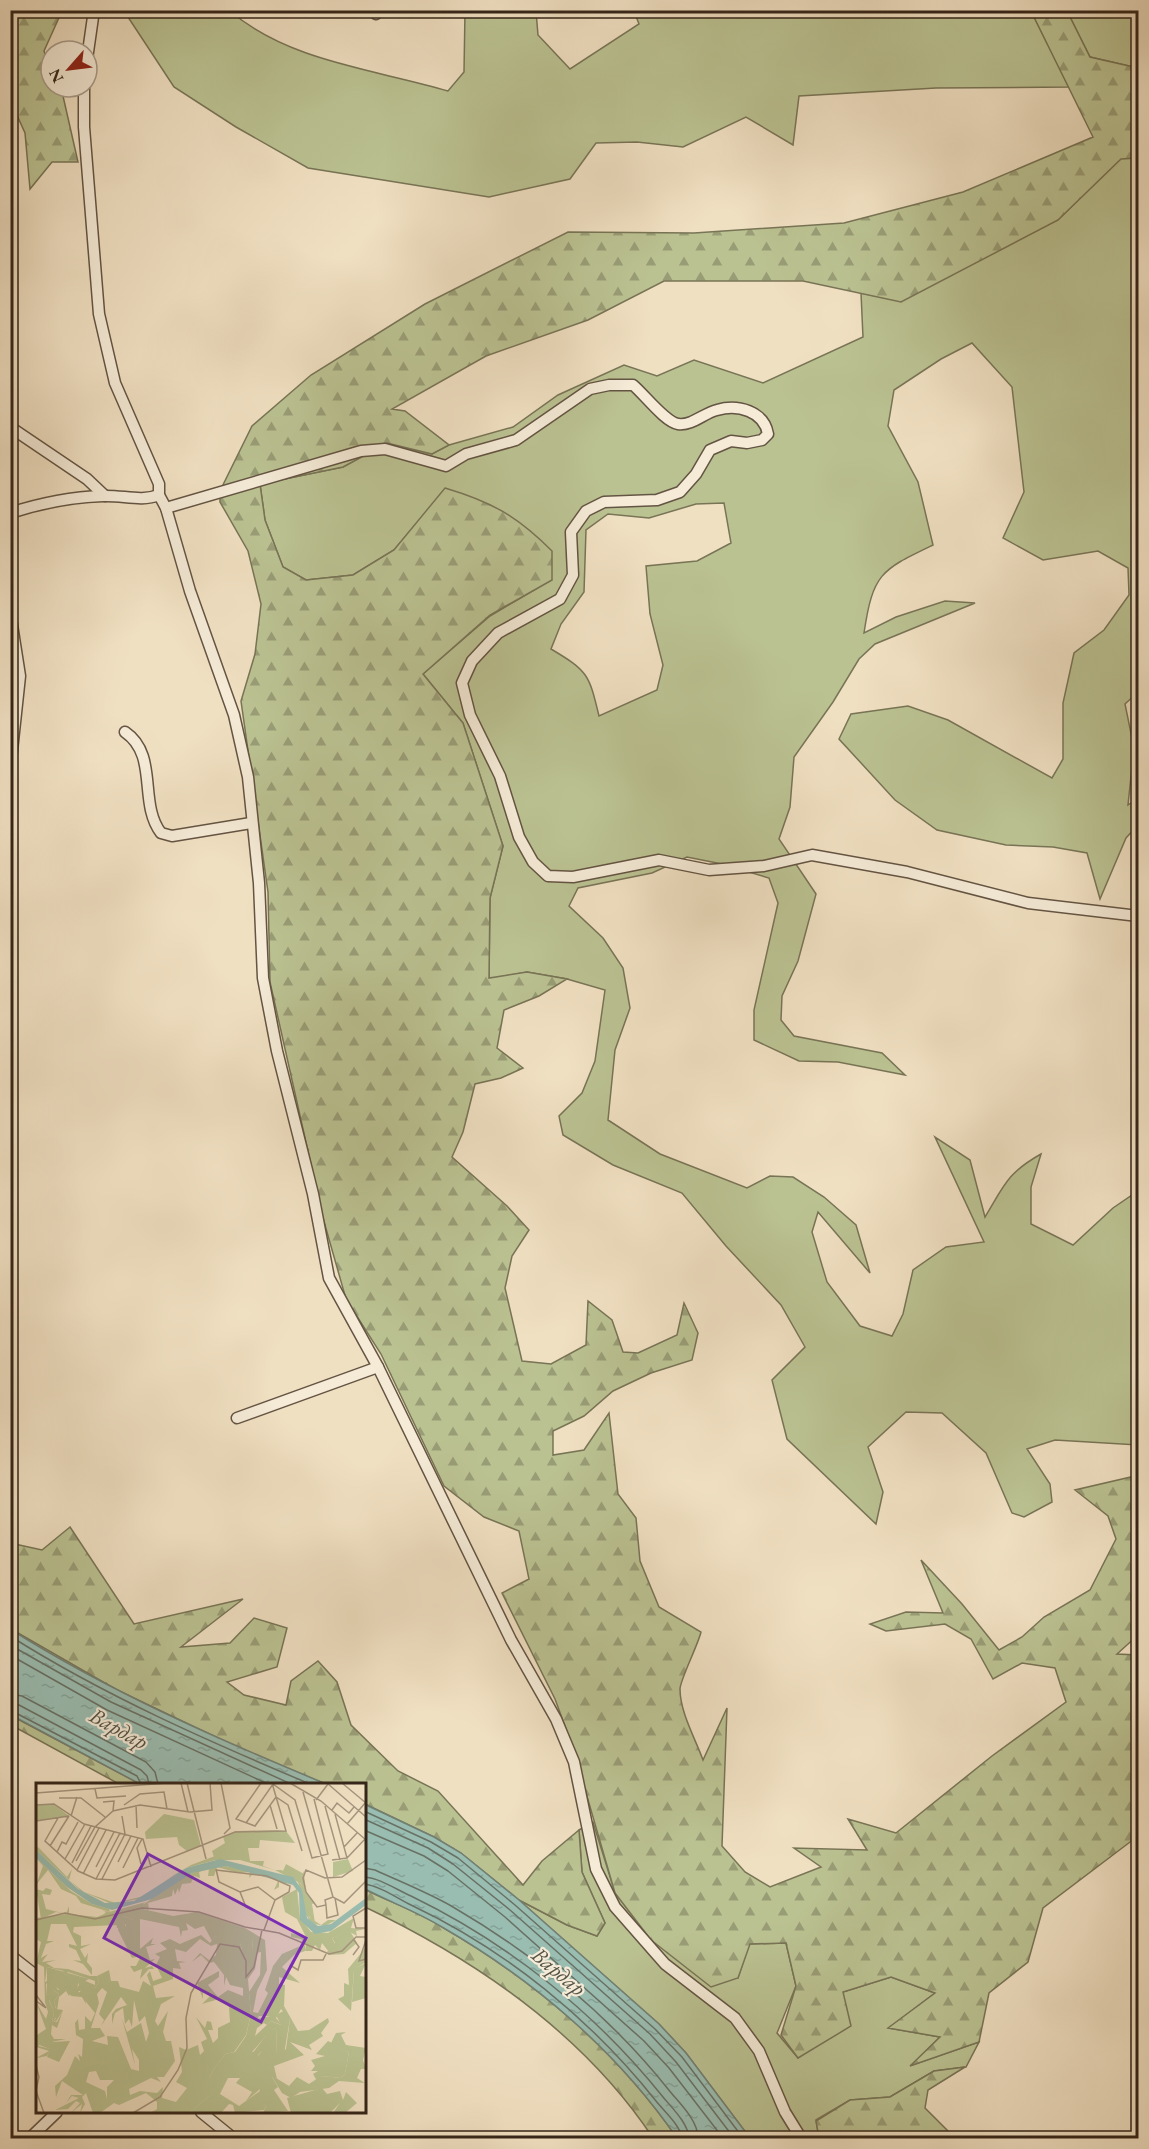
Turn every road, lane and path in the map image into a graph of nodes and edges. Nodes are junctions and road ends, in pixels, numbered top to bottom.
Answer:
1 (94, 10) edge
2 (90, 39) edge
3 (84, 99) edge
4 (10, 427) edge
5 (159, 495) junction
6 (105, 496) junction
7 (166, 508) junction
8 (10, 513) edge
9 (10, 612) edge
10 (126, 732) dead end
11 (10, 769) edge
12 (252, 823) junction
13 (1138, 916) edge
14 (378, 1367) junction
15 (237, 1418) dead end
16 (10, 1955) edge
17 (36, 1975) edge
18 (56, 2113) edge
19 (202, 2113) edge
20 (30, 2139) edge
21 (232, 2139) edge
22 (801, 2139) edge

1 - 2 street
3 - 5 street
4 - 6 street
5 - 6 street
5 - 7 street
6 - 8 street
7 - 12 street
7 - 13 street
9 - 11 street
10 - 12 street
12 - 14 street
14 - 15 street
14 - 22 street
16 - 17 street
18 - 20 street
19 - 21 street

